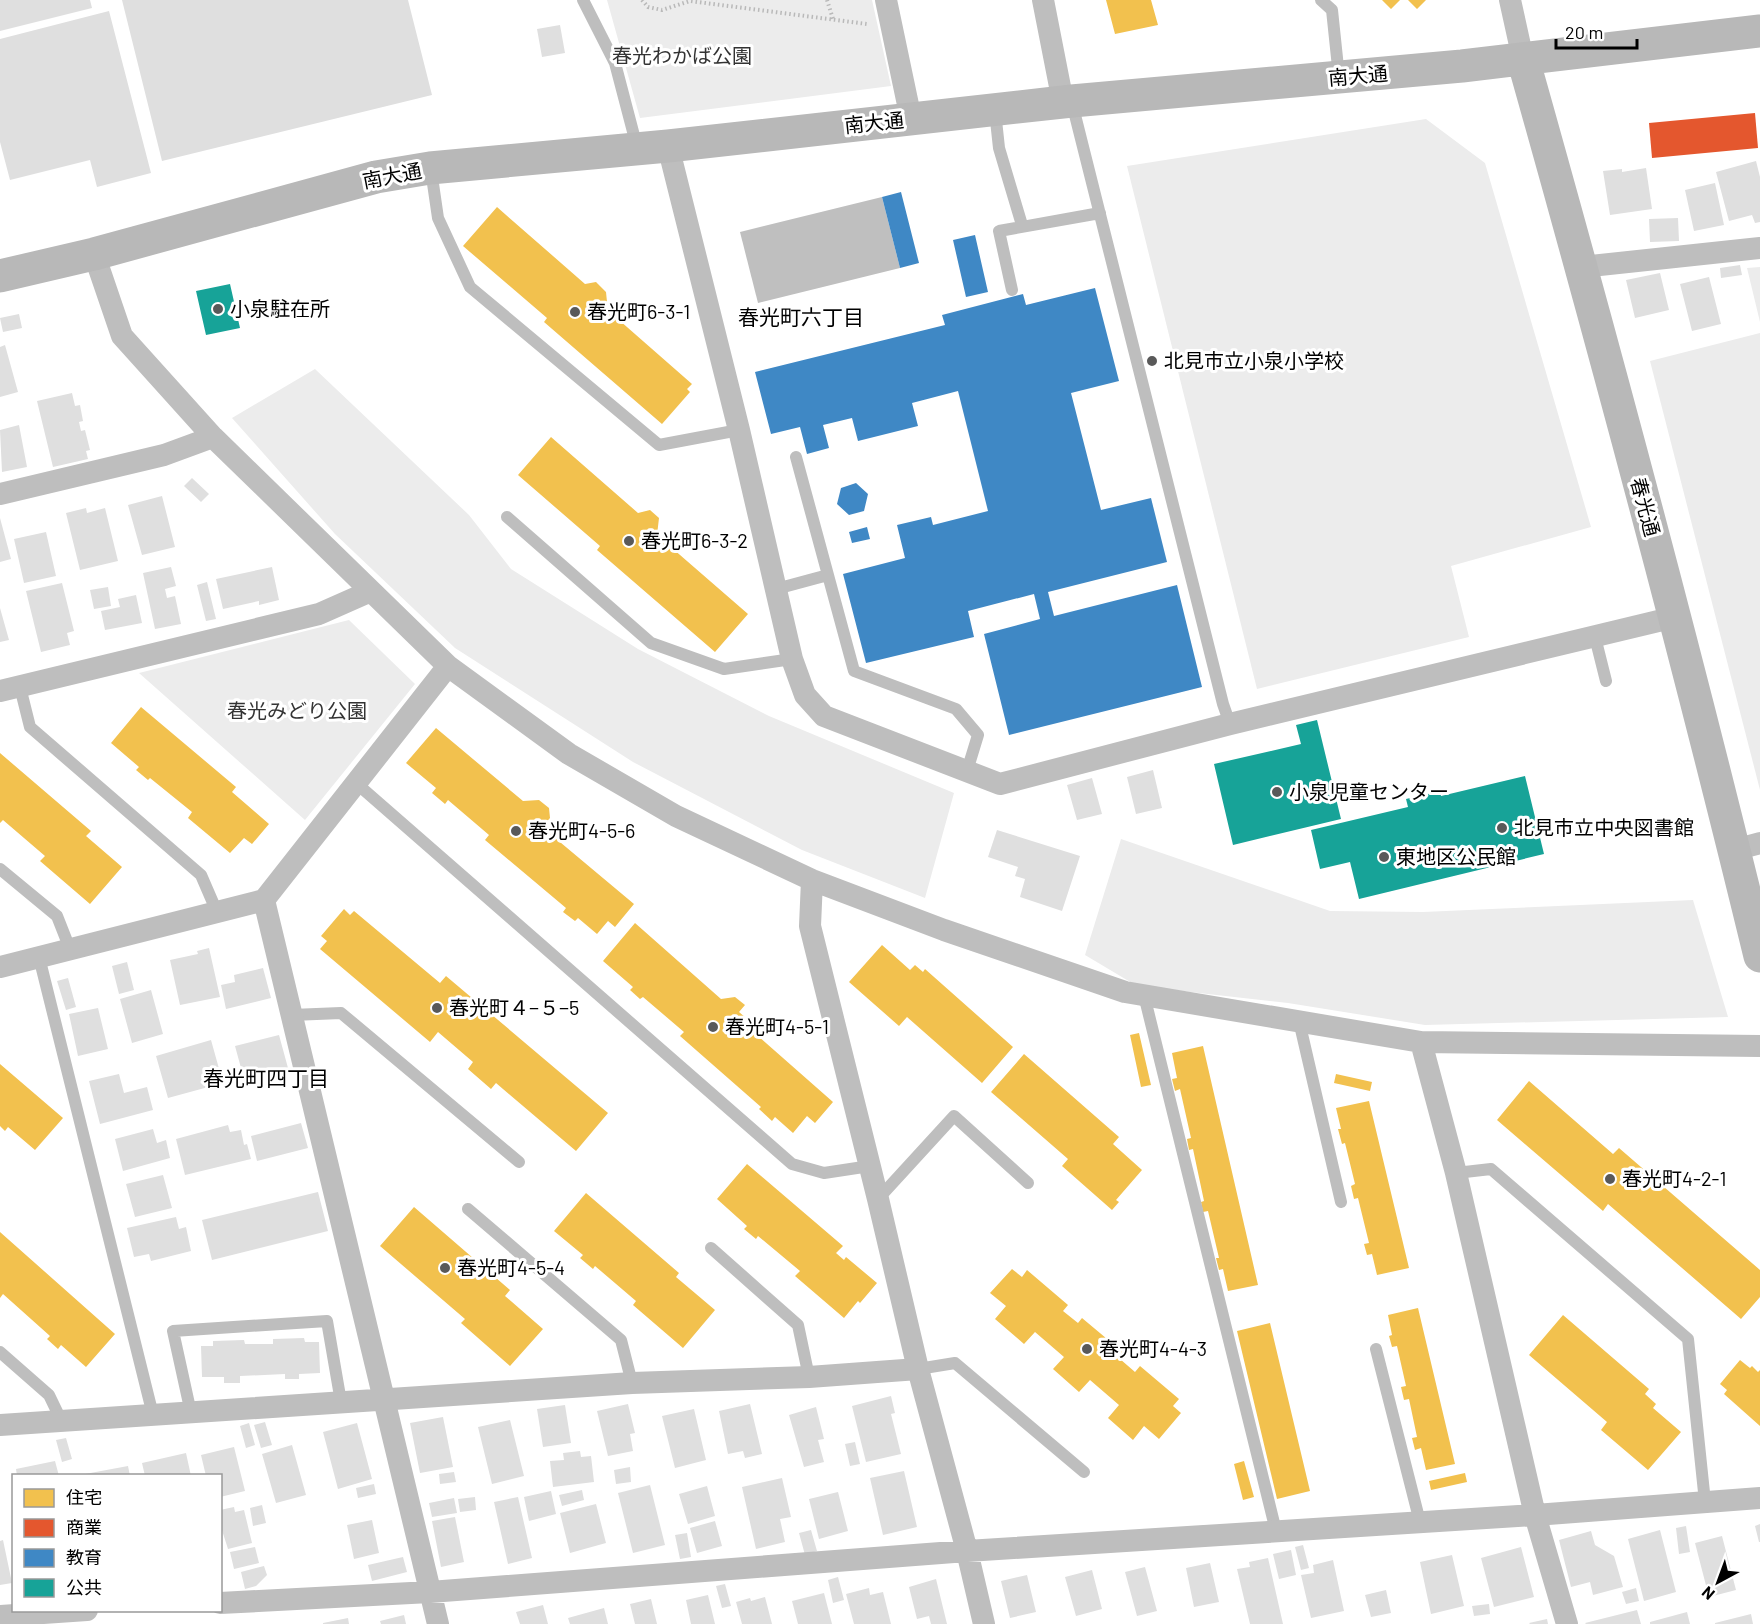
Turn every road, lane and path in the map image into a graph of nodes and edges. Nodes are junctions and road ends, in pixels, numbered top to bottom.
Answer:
1 (583, 0) edge
2 (642, 0) edge
3 (690, 0) edge
4 (827, 0) edge
5 (886, 0) edge
6 (1042, 0) edge
7 (1321, 0) edge
8 (1510, 0) edge
9 (833, 19) junction
10 (892, 27) junction
11 (1760, 31) edge
12 (1523, 59) junction
13 (1340, 78) junction
14 (1067, 102) junction
15 (994, 110) junction
16 (911, 119) junction
17 (653, 147) junction
18 (430, 168) junction
19 (1100, 213) junction
20 (1022, 225) junction
21 (1760, 248) edge
22 (94, 254) junction
23 (1581, 267) junction
24 (0, 276) edge
25 (1012, 290) dead end
26 (739, 429) junction
27 (213, 437) junction
28 (796, 457) dead end
29 (0, 494) edge
30 (507, 517) dead end
31 (828, 575) junction
32 (776, 589) junction
33 (372, 591) junction
34 (1675, 617) junction
35 (1595, 637) junction
36 (792, 659) junction
37 (448, 666) junction
38 (1606, 681) dead end
39 (10, 689) edge
40 (1230, 724) junction
41 (967, 771) junction
42 (356, 783) junction
43 (1747, 847) edge
44 (0, 869) edge
45 (812, 880) junction
46 (264, 900) junction
47 (217, 912) junction
48 (70, 949) junction
49 (1760, 956) edge
50 (39, 957) junction
51 (0, 967) edge
52 (1144, 995) junction
53 (292, 1015) junction
54 (1299, 1021) junction
55 (1421, 1042) junction
56 (1760, 1046) edge
57 (519, 1162) dead end
58 (870, 1166) junction
59 (1456, 1173) junction
60 (1028, 1183) dead end
61 (878, 1199) junction
62 (1341, 1202) dead end
63 (468, 1209) dead end
64 (711, 1248) dead end
65 (1377, 1349) dead end
66 (0, 1352) edge
67 (918, 1369) junction
68 (809, 1377) junction
69 (632, 1383) junction
70 (385, 1399) junction
71 (342, 1402) junction
72 (191, 1413) junction
73 (153, 1415) junction
74 (62, 1422) junction
75 (0, 1425) edge
76 (1084, 1472) dead end
77 (1760, 1498) edge
78 (1705, 1502) junction
79 (1535, 1515) junction
80 (1420, 1522) junction
81 (1276, 1531) junction
82 (967, 1551) junction
83 (430, 1592) junction
84 (222, 1603) edge
85 (73, 1615) edge
86 (0, 1616) edge
87 (438, 1624) edge
88 (984, 1624) edge
89 (1567, 1624) edge

1 - 17 lane
2 - 3 path
3 - 9 path
4 - 9 path
5 - 10 street
6 - 14 street
7 - 13 lane
8 - 12 street
9 - 10 path
10 - 16 street
11 - 12 street, 南大通
12 - 13 street, 南大通
12 - 23 street, 春光通
13 - 14 street, 南大通
14 - 15 street, 南大通
14 - 19 lane
15 - 16 street, 南大通
15 - 20 lane
16 - 17 street, 南大通
17 - 18 street, 南大通
17 - 26 street
18 - 22 street, 南大通
18 - 26 lane
19 - 20 lane
19 - 40 lane
20 - 25 lane
21 - 23 street
22 - 24 street, 南大通
22 - 27 street
23 - 34 street, 春光通
26 - 32 street
27 - 29 street
27 - 33 street
28 - 31 lane
30 - 36 lane
31 - 32 lane
31 - 41 lane
32 - 36 street
33 - 37 street
33 - 39 street
34 - 35 street
34 - 43 street, 春光通
35 - 38 lane
35 - 40 street
36 - 41 street
37 - 42 street
37 - 45 street
39 - 47 lane
40 - 41 street
42 - 46 street
42 - 58 lane
43 - 49 street, 春光通
44 - 48 lane
45 - 52 street
45 - 58 street
46 - 47 street
46 - 53 street
47 - 48 street
48 - 50 street
50 - 51 street
50 - 73 lane
52 - 54 street
52 - 81 lane
53 - 57 lane
53 - 70 street
54 - 55 street
54 - 62 lane
55 - 56 street
55 - 59 street
58 - 61 street
59 - 78 lane
59 - 79 street
60 - 61 lane
61 - 67 street
63 - 69 lane
64 - 68 lane
65 - 80 lane
66 - 74 lane
67 - 68 street
67 - 76 lane
67 - 82 street
68 - 69 street
69 - 70 street
70 - 71 street
70 - 83 street
71 - 72 street
71 - 72 lane
72 - 73 street
73 - 74 street
74 - 75 street
77 - 78 street
78 - 79 street
79 - 80 street
79 - 89 street
80 - 81 street
81 - 82 street
82 - 83 street
82 - 88 street
83 - 84 street
83 - 87 street
85 - 86 street

